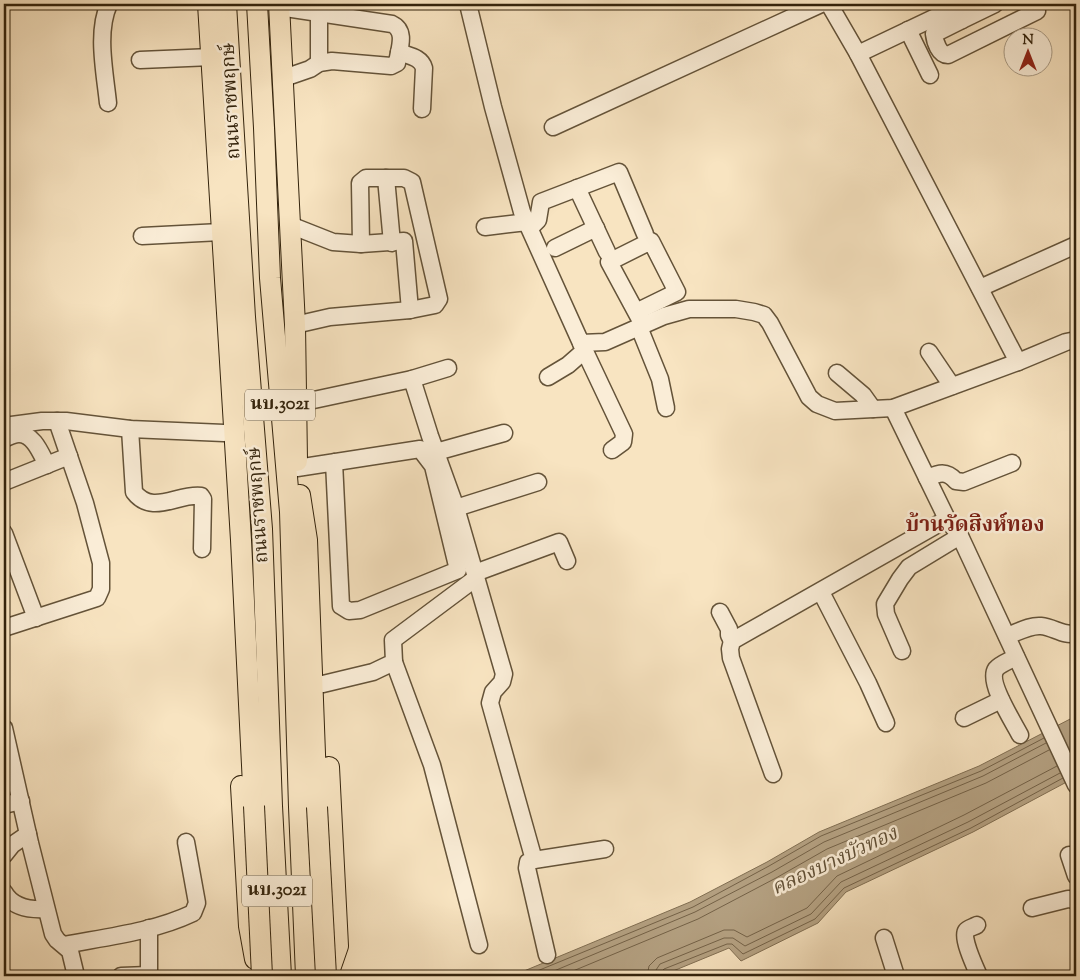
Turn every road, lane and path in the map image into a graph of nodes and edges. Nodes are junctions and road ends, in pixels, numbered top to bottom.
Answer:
1 (109, 4) edge
2 (208, 4) edge
3 (221, 4) edge
4 (226, 4) edge
5 (468, 4) edge
6 (820, 4) edge
7 (829, 4) edge
8 (995, 4) edge
9 (279, 6) edge
10 (257, 7) edge
11 (961, 10) edge
12 (1037, 11) dead end
13 (319, 13) junction
14 (908, 30) junction
15 (398, 52) junction
16 (858, 54) junction
17 (140, 60) dead end
18 (319, 63) junction
19 (212, 66) junction
20 (930, 75) dead end
21 (284, 78) junction
22 (108, 104) dead end
23 (422, 109) dead end
24 (553, 127) dead end
25 (386, 178) junction
26 (576, 188) junction
27 (290, 225) junction
28 (528, 225) junction
29 (485, 227) dead end
30 (596, 228) junction
31 (221, 232) junction
32 (645, 234) dead end
33 (142, 236) dead end
34 (398, 242) junction
35 (426, 242) junction
36 (361, 244) junction
37 (1076, 245) edge
38 (555, 248) dead end
39 (607, 252) dead end
40 (980, 288) junction
41 (410, 310) junction
42 (639, 321) junction
43 (295, 325) junction
44 (228, 329) junction
45 (1076, 340) edge
46 (583, 347) junction
47 (929, 352) dead end
48 (1018, 362) junction
49 (448, 368) dead end
50 (837, 374) dead end
51 (548, 377) dead end
52 (412, 379) junction
53 (952, 386) junction
54 (295, 404) junction
55 (666, 408) dead end
56 (893, 408) junction
57 (873, 409) junction
58 (57, 421) junction
59 (4, 426) edge
60 (130, 429) junction
61 (224, 433) junction
62 (504, 433) dead end
63 (4, 439) edge
64 (612, 450) dead end
65 (436, 452) junction
66 (69, 456) junction
67 (334, 462) junction
68 (1012, 463) dead end
69 (47, 465) junction
70 (297, 473) junction
71 (927, 478) junction
72 (4, 482) edge
73 (538, 482) dead end
74 (456, 508) junction
75 (947, 519) junction
76 (4, 533) edge
77 (960, 536) junction
78 (202, 549) dead end
79 (567, 561) dead end
80 (476, 576) junction
81 (821, 592) junction
82 (720, 612) dead end
83 (36, 618) junction
84 (4, 628) edge
85 (1076, 633) edge
86 (1007, 636) junction
87 (732, 641) junction
88 (902, 651) dead end
89 (1016, 657) junction
90 (394, 662) junction
91 (323, 684) junction
92 (1001, 700) junction
93 (964, 718) dead end
94 (886, 724) dead end
95 (4, 728) edge
96 (1020, 735) dead end
97 (773, 774) dead end
98 (1076, 785) edge
99 (21, 801) junction
100 (4, 805) edge
101 (263, 806) junction
102 (308, 807) junction
103 (28, 834) junction
104 (186, 842) dead end
105 (605, 849) dead end
106 (4, 855) edge
107 (1069, 855) dead end
108 (534, 860) junction
109 (1076, 876) edge
110 (4, 892) edge
111 (1076, 900) edge
112 (1032, 908) dead end
113 (46, 909) junction
114 (977, 925) dead end
115 (148, 928) junction
116 (884, 938) dead end
117 (64, 945) junction
118 (479, 945) dead end
119 (547, 956) dead end
120 (76, 976) edge
121 (121, 976) edge
122 (149, 976) edge
123 (263, 976) edge
124 (281, 976) edge
125 (306, 976) edge
126 (326, 976) edge
127 (896, 976) edge
128 (979, 976) edge

1 - 22 street
2 - 19 main road, ถนนราชพฤกษ์ / นบ.3021
3 - 19 main road
4 - 101 main road, ถนนราชพฤกษ์ / นบ.3021
5 - 28 street
6 - 24 street
7 - 16 street
8 - 11 street
9 - 13 street
9 - 21 main road, ถนนราชพฤกษ์ / นบ.3021
10 - 102 main road, ถนนราชพฤกษ์ / นบ.3021
11 - 12 street
11 - 14 street
13 - 15 street
13 - 18 street
14 - 16 street
14 - 20 street
15 - 18 street
15 - 23 street
16 - 40 street
17 - 19 street
18 - 21 street
19 - 31 main road, ถนนราชพฤกษ์ / นบ.3021
21 - 27 main road, ถนนราชพฤกษ์ / นบ.3021
25 - 34 street
25 - 35 street
25 - 36 street
26 - 28 street
26 - 30 street
26 - 32 street
27 - 36 street
27 - 43 main road, ถนนราชพฤกษ์ / นบ.3021
28 - 29 street
28 - 46 street
30 - 38 street
30 - 39 street
31 - 33 street
31 - 44 main road, ถนนราชพฤกษ์ / นบ.3021
34 - 35 street
34 - 36 street
34 - 41 street
35 - 41 street
37 - 40 street
40 - 48 street
41 - 43 street
42 - 42 street
42 - 46 street
42 - 55 street
42 - 57 street
43 - 54 main road, ถนนราชพฤกษ์ / นบ.3021
44 - 61 main road
44 - 101 main road, ถนนราชพฤกษ์ / นบ.3021
45 - 48 street
46 - 51 street
46 - 64 street
47 - 53 street
48 - 53 street
49 - 52 street
50 - 57 street
52 - 54 street
52 - 65 street
53 - 56 street
54 - 70 main road, ถนนราชพฤกษ์ / นบ.3021
56 - 57 street
56 - 71 street
58 - 59 street
58 - 60 street
58 - 66 street
60 - 61 street
60 - 78 street
61 - 123 main road
62 - 65 street
63 - 69 street
65 - 74 street
66 - 69 street
66 - 83 street
67 - 67 street
67 - 70 street
68 - 71 street
69 - 72 street
70 - 91 main road
70 - 102 main road, ถนนราชพฤกษ์ / นบ.3021
71 - 75 street
73 - 74 street
74 - 80 street
75 - 77 street
75 - 81 street
76 - 83 street
77 - 86 street
77 - 88 street
79 - 80 street
80 - 90 street
80 - 108 street
81 - 87 street
81 - 94 street
82 - 87 street
83 - 84 street
85 - 86 street
86 - 89 street
87 - 97 street
89 - 92 street
89 - 98 street
90 - 91 street
90 - 118 street
91 - 126 main road
92 - 93 street
92 - 96 street
95 - 99 street
99 - 100 street
99 - 103 street
101 - 123 main road, ถนนราชพฤกษ์ / นบ.3021, bridge
101 - 124 main road, ถนนราชพฤกษ์ / นบ.3021
102 - 125 main road, ถนนราชพฤกษ์ / นบ.3021
102 - 126 main road, ถนนราชพฤกษ์ / นบ.3021, bridge
103 - 106 street
103 - 113 street
104 - 115 street
105 - 108 street
107 - 109 street
108 - 119 street
110 - 113 street
111 - 112 street
113 - 117 street
114 - 128 street
115 - 117 street
115 - 122 street
116 - 127 street
117 - 120 street
121 - 122 street

